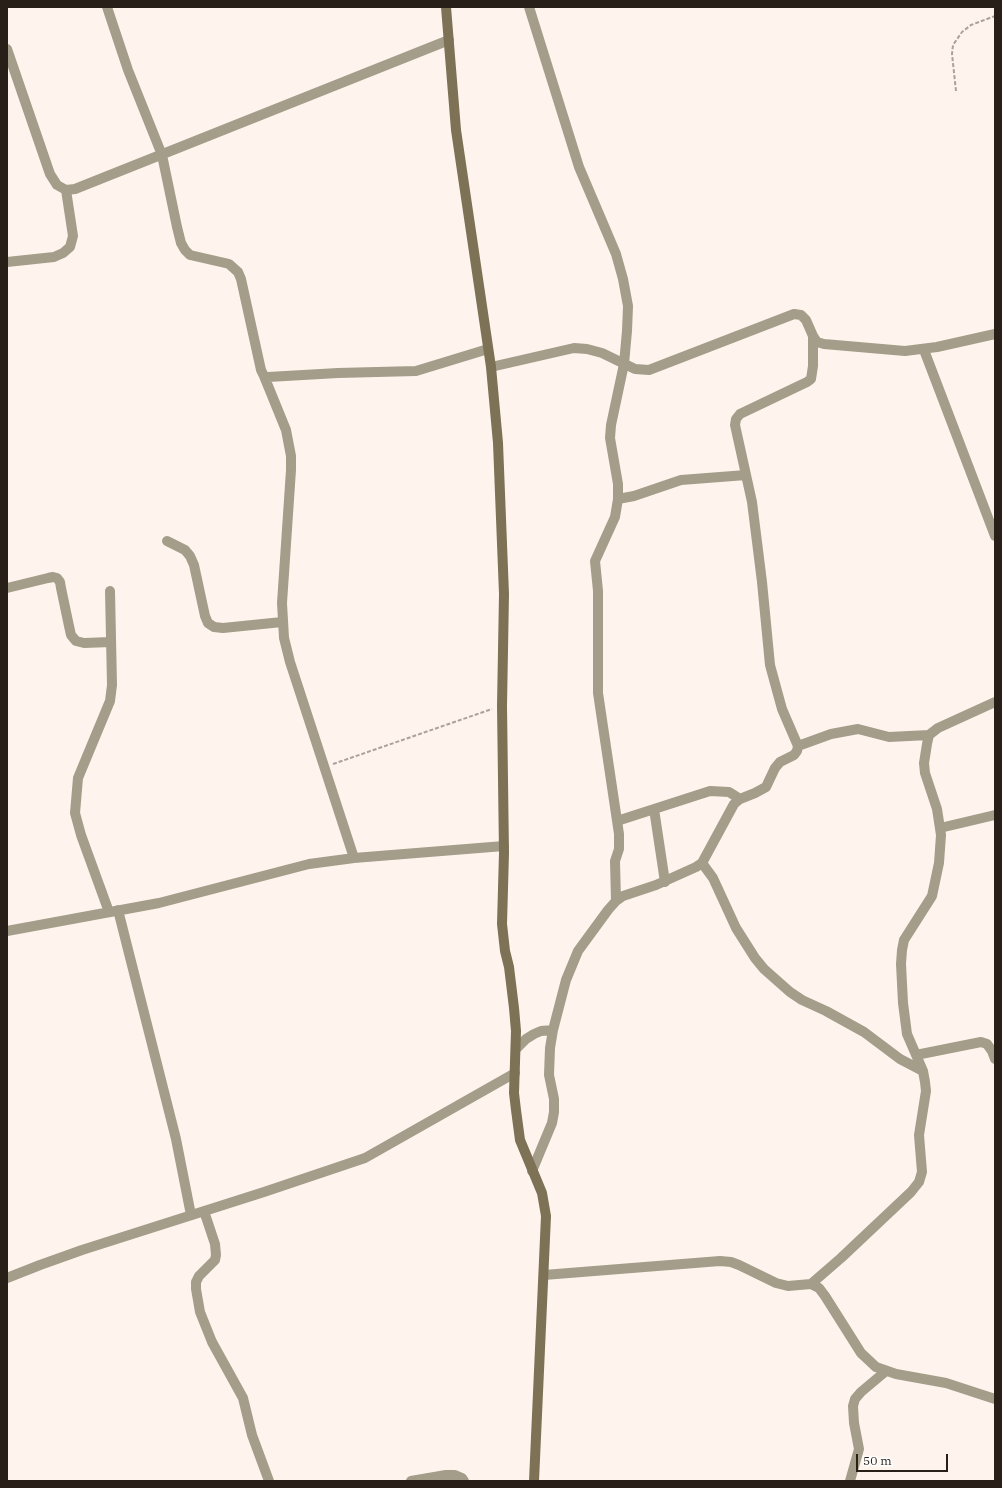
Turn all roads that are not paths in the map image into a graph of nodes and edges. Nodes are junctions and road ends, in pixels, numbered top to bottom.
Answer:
1 (107, 7) edge
2 (446, 7) edge
3 (529, 7) edge
4 (449, 40) junction
5 (7, 49) edge
6 (162, 154) junction
7 (66, 190) junction
8 (7, 262) edge
9 (995, 334) edge
10 (813, 336) junction
11 (488, 349) junction
12 (924, 350) junction
13 (624, 364) junction
14 (491, 366) junction
15 (264, 376) junction
16 (746, 474) junction
17 (618, 499) junction
18 (995, 536) edge
19 (167, 541) dead end
20 (7, 588) edge
21 (110, 591) dead end
22 (282, 622) junction
23 (111, 642) junction
24 (995, 702) edge
25 (929, 735) junction
26 (798, 746) junction
27 (740, 799) junction
28 (654, 808) junction
29 (995, 815) edge
30 (617, 821) junction
31 (940, 828) junction
32 (504, 846) junction
33 (354, 858) junction
34 (702, 863) junction
35 (665, 882) junction
36 (616, 901) junction
37 (113, 911) junction
38 (7, 931) edge
39 (553, 1030) junction
40 (995, 1038) edge
41 (981, 1042) junction
42 (516, 1049) junction
43 (916, 1055) junction
44 (995, 1059) edge
45 (923, 1071) junction
46 (515, 1073) junction
47 (532, 1171) junction
48 (204, 1211) junction
49 (191, 1215) junction
50 (544, 1275) junction
51 (7, 1278) edge
52 (811, 1284) junction
53 (886, 1372) junction
54 (995, 1399) edge
55 (269, 1481) edge
56 (411, 1481) edge
57 (464, 1481) edge
58 (534, 1481) edge
59 (850, 1481) edge

1 - 6 street
2 - 4 street
3 - 13 street
4 - 6 street
4 - 11 street
5 - 7 street
6 - 7 street
6 - 15 street
7 - 8 street
9 - 12 street
10 - 12 street
10 - 13 street
10 - 16 street
11 - 14 street
11 - 15 street
12 - 18 street
13 - 14 street
13 - 17 street
14 - 32 street
15 - 22 street
16 - 17 street
16 - 26 street
17 - 30 street
19 - 22 street
20 - 23 street
21 - 23 street
22 - 33 street
23 - 37 street
24 - 25 street
25 - 26 street
25 - 31 street
26 - 27 street
27 - 28 street
27 - 34 street
28 - 30 street
28 - 35 street
29 - 31 street
30 - 36 street
31 - 43 street
32 - 33 street
32 - 42 street
33 - 37 street
34 - 35 street
34 - 45 street
35 - 36 street
36 - 39 street
37 - 38 street
37 - 49 street
39 - 42 street
39 - 47 street
40 - 41 street
41 - 43 street
41 - 44 street
42 - 46 street
43 - 45 street
45 - 52 street
46 - 47 street
46 - 48 street
47 - 50 street
48 - 49 street
48 - 55 street
49 - 51 street
50 - 52 street
50 - 58 street
52 - 53 street
53 - 54 street
53 - 59 street
56 - 57 street

